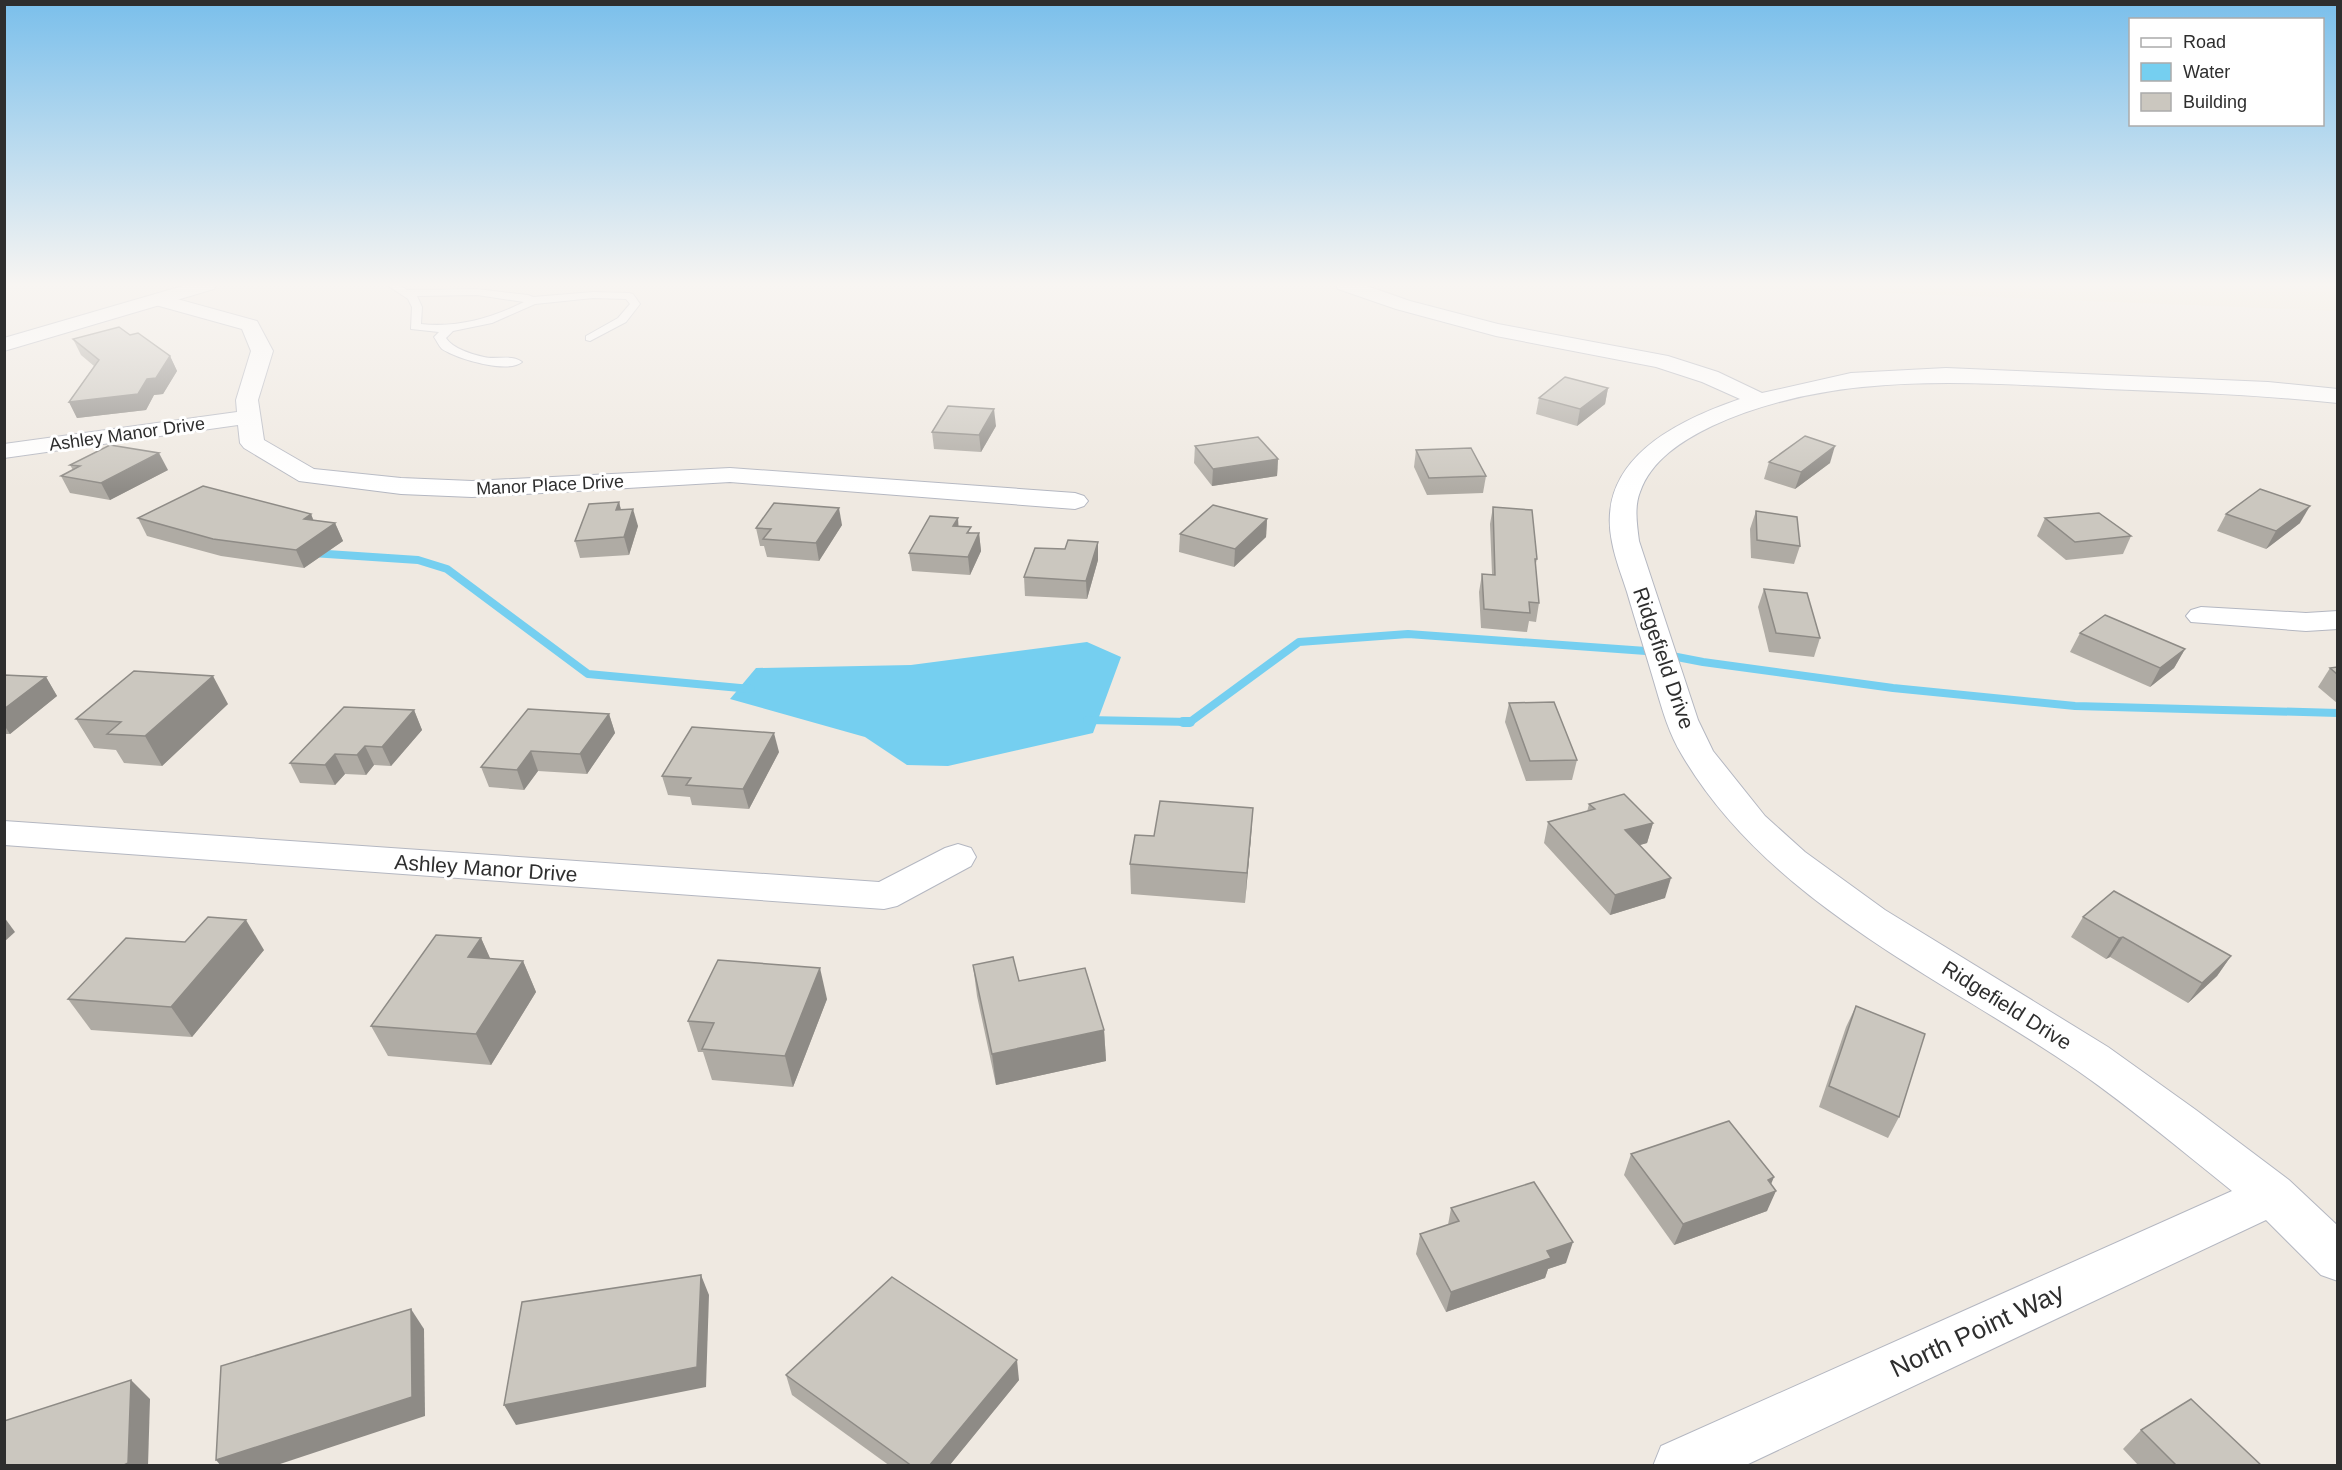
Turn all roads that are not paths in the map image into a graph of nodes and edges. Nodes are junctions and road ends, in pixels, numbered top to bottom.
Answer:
1 (261, 354) edge
2 (464, 354) edge
3 (1622, 354) edge
4 (516, 363) dead end
5 (2337, 396) edge
6 (1762, 401) junction
7 (249, 417) junction
8 (4, 451) edge
9 (1075, 501) dead end
10 (2201, 616) dead end
11 (2337, 620) edge
12 (4, 833) edge
13 (958, 857) dead end
14 (2272, 1195) junction
15 (2337, 1259) edge
16 (1681, 1466) edge

1 - 7 street, Manor Place Drive
2 - 4 lane
3 - 6 street
5 - 6 street, Ridgefield Drive
6 - 14 street, Ridgefield Drive
7 - 8 street, Ashley Manor Drive
7 - 9 street, Manor Place Drive
10 - 11 street
12 - 13 street, Ashley Manor Drive
14 - 15 street, Ridgefield Drive
14 - 16 street, North Point Way

